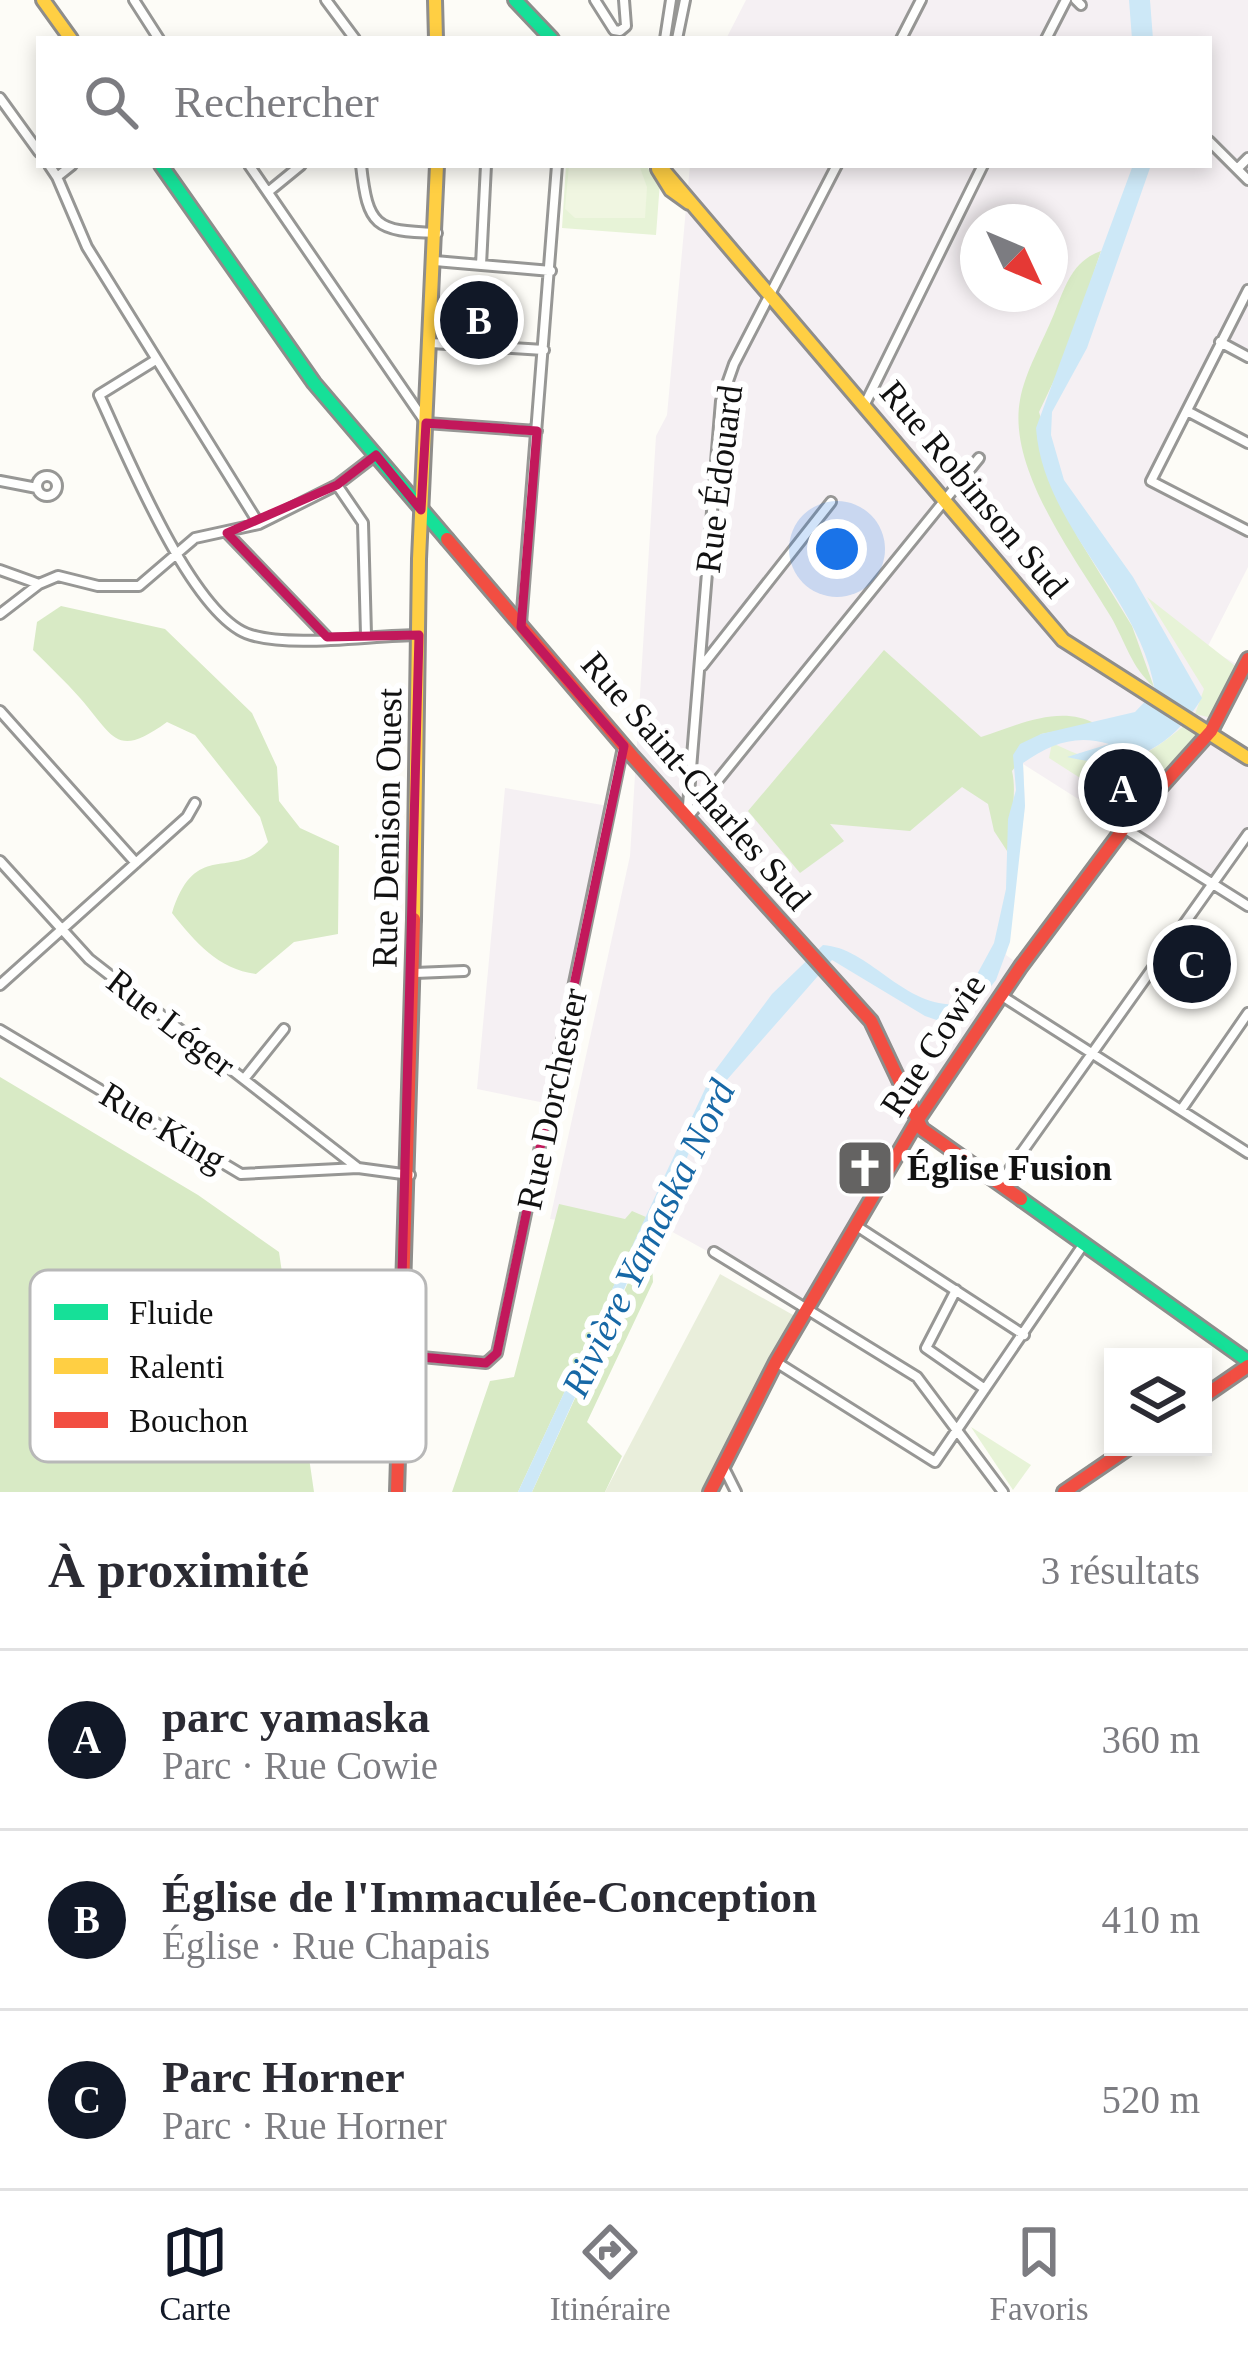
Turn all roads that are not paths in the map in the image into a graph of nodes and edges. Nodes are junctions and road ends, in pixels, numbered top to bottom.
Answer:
1 (43, 0) edge
2 (134, 0) edge
3 (326, 0) edge
4 (435, 0) edge
5 (515, 0) edge
6 (595, 0) edge
7 (624, 0) edge
8 (671, 0) edge
9 (686, 0) edge
10 (921, 0) edge
11 (1066, 0) edge
12 (69, 36) edge
13 (157, 36) edge
14 (354, 36) edge
15 (436, 36) edge
16 (549, 36) edge
17 (665, 36) edge
18 (678, 36) edge
19 (903, 36) edge
20 (1048, 36) edge
21 (0, 98) edge
22 (1212, 144) edge
23 (36, 148) edge
24 (1248, 158) edge
25 (51, 168) edge
26 (68, 168) edge
27 (163, 168) edge
28 (251, 168) edge
29 (297, 168) edge
30 (361, 168) edge
31 (437, 168) edge
32 (486, 168) edge
33 (557, 168) edge
34 (660, 168) edge
35 (835, 168) edge
36 (982, 168) edge
37 (1237, 169) junction
38 (57, 177) junction
39 (1248, 180) edge
40 (268, 192) junction
41 (437, 232) junction
42 (435, 261) junction
43 (481, 266) junction
44 (551, 271) junction
45 (1248, 290) edge
46 (771, 295) junction
47 (1220, 342) junction
48 (431, 343) junction
49 (544, 350) junction
50 (1248, 357) edge
51 (154, 361) junction
52 (865, 404) junction
53 (1187, 411) junction
54 (426, 423) junction
55 (537, 431) junction
56 (1248, 443) edge
57 (376, 455) junction
58 (979, 458) dead end
59 (0, 481) edge
60 (337, 485) junction
61 (38, 488) dead end
62 (945, 497) junction
63 (831, 502) dead end
64 (422, 510) junction
65 (259, 524) junction
66 (1248, 532) edge
67 (227, 533) junction
68 (447, 542) junction
69 (172, 553) junction
70 (418, 560) junction
71 (0, 570) edge
72 (39, 584) junction
73 (0, 614) edge
74 (520, 627) junction
75 (365, 635) junction
76 (419, 635) junction
77 (327, 637) junction
78 (1248, 659) edge
79 (699, 668) junction
80 (0, 711) edge
81 (1206, 732) junction
82 (624, 746) junction
83 (1248, 758) edge
84 (195, 803) dead end
85 (687, 818) junction
86 (1124, 828) junction
87 (1248, 834) edge
88 (0, 861) edge
89 (136, 863) junction
90 (1214, 885) junction
91 (1248, 907) edge
92 (61, 930) junction
93 (464, 971) dead end
94 (415, 973) junction
95 (0, 985) edge
96 (1000, 995) junction
97 (1248, 1013) edge
98 (284, 1029) dead end
99 (0, 1030) edge
100 (1094, 1054) junction
101 (244, 1079) junction
102 (1181, 1110) junction
103 (917, 1121) junction
104 (1248, 1153) edge
105 (358, 1168) junction
106 (410, 1175) junction
107 (999, 1185) junction
108 (858, 1227) junction
109 (1083, 1245) junction
110 (714, 1252) dead end
111 (405, 1270) edge
112 (956, 1290) junction
113 (809, 1307) junction
114 (1024, 1335) junction
115 (426, 1357) edge
116 (776, 1362) junction
117 (1248, 1364) edge
118 (985, 1389) junction
119 (1212, 1390) edge
120 (960, 1430) junction
121 (1117, 1456) edge
122 (398, 1462) edge
123 (722, 1465) junction
124 (397, 1492) edge
125 (710, 1492) edge
126 (736, 1492) edge
127 (1003, 1492) edge
128 (1064, 1492) edge

1 - 12 street
2 - 13 street
3 - 14 street
4 - 15 street
5 - 16 street
6 - 7 street
8 - 17 street
9 - 18 street
10 - 19 street
11 - 20 street
21 - 23 street
22 - 37 street
24 - 37 street
25 - 38 street
26 - 38 street
27 - 57 street, Rue Saint-Charles Sud
28 - 40 street
29 - 40 street
30 - 41 street
31 - 41 street, Rue Denison Ouest
32 - 43 street
33 - 44 street
34 - 46 street, Rue Robinson Sud
35 - 46 street, Rue Édouard
36 - 52 street
37 - 39 street
38 - 51 street
40 - 54 street
41 - 42 street, Rue Denison Ouest
42 - 43 street
42 - 48 street, Rue Denison Ouest
43 - 44 street
44 - 49 street
45 - 47 street
46 - 52 street, Rue Robinson Sud
46 - 79 street, Rue Édouard
47 - 50 street
47 - 53 street
48 - 49 street
48 - 54 street, Rue Denison Ouest
49 - 55 street
51 - 65 street
51 - 69 street
52 - 62 street, Rue Robinson Sud
53 - 56 street
53 - 66 street
54 - 55 street
54 - 64 street, Rue Denison Ouest
55 - 74 street
57 - 60 street
57 - 64 street, Rue Saint-Charles Sud
58 - 62 street
59 - 61 street
60 - 65 street
60 - 75 street
62 - 81 street, Rue Robinson Sud
62 - 85 street
63 - 79 street
64 - 68 street, Rue Saint-Charles Sud
64 - 70 street, Rue Denison Ouest
65 - 67 street
67 - 69 street
67 - 77 street
68 - 70 street
68 - 74 street, Rue Saint-Charles Sud
69 - 72 street
69 - 77 street
70 - 76 street, Rue Denison Ouest
71 - 72 street
72 - 73 street
74 - 82 street, Rue Saint-Charles Sud
75 - 76 street
75 - 77 street
76 - 94 street, Rue Denison Ouest
78 - 81 street, Rue Cowie
79 - 85 street, Rue Édouard
80 - 89 street
81 - 83 street, Rue Robinson Sud
81 - 86 street, Rue Cowie
82 - 85 street, Rue Saint-Charles Sud
82 - 115 street, Rue Dorchester
84 - 89 street
85 - 103 street, Rue Saint-Charles Sud
86 - 90 street
86 - 96 street, Rue Cowie
87 - 90 street
88 - 92 street, Rue Léger
89 - 92 street
90 - 91 street
90 - 100 street
92 - 95 street
92 - 101 street, Rue Léger
93 - 94 street
94 - 106 street, Rue Denison Ouest
96 - 100 street
96 - 103 street, Rue Cowie
97 - 102 street
98 - 101 street
99 - 105 street, Rue King
100 - 102 street
100 - 107 street
101 - 105 street, Rue Léger
102 - 104 street
103 - 107 street
103 - 108 street, Rue Cowie
105 - 106 street, Rue King
106 - 111 street, Rue Denison Ouest
107 - 109 street
108 - 112 street
108 - 113 street, Rue Cowie
109 - 114 street
109 - 117 street
110 - 113 street
112 - 114 street
112 - 118 street
113 - 116 street, Rue Cowie
113 - 120 street
114 - 118 street
116 - 120 street
116 - 123 street, Rue Cowie
117 - 119 street
118 - 120 street
120 - 127 street
121 - 128 street
122 - 124 street, Rue Denison Ouest
123 - 125 street, Rue Cowie
123 - 126 street

